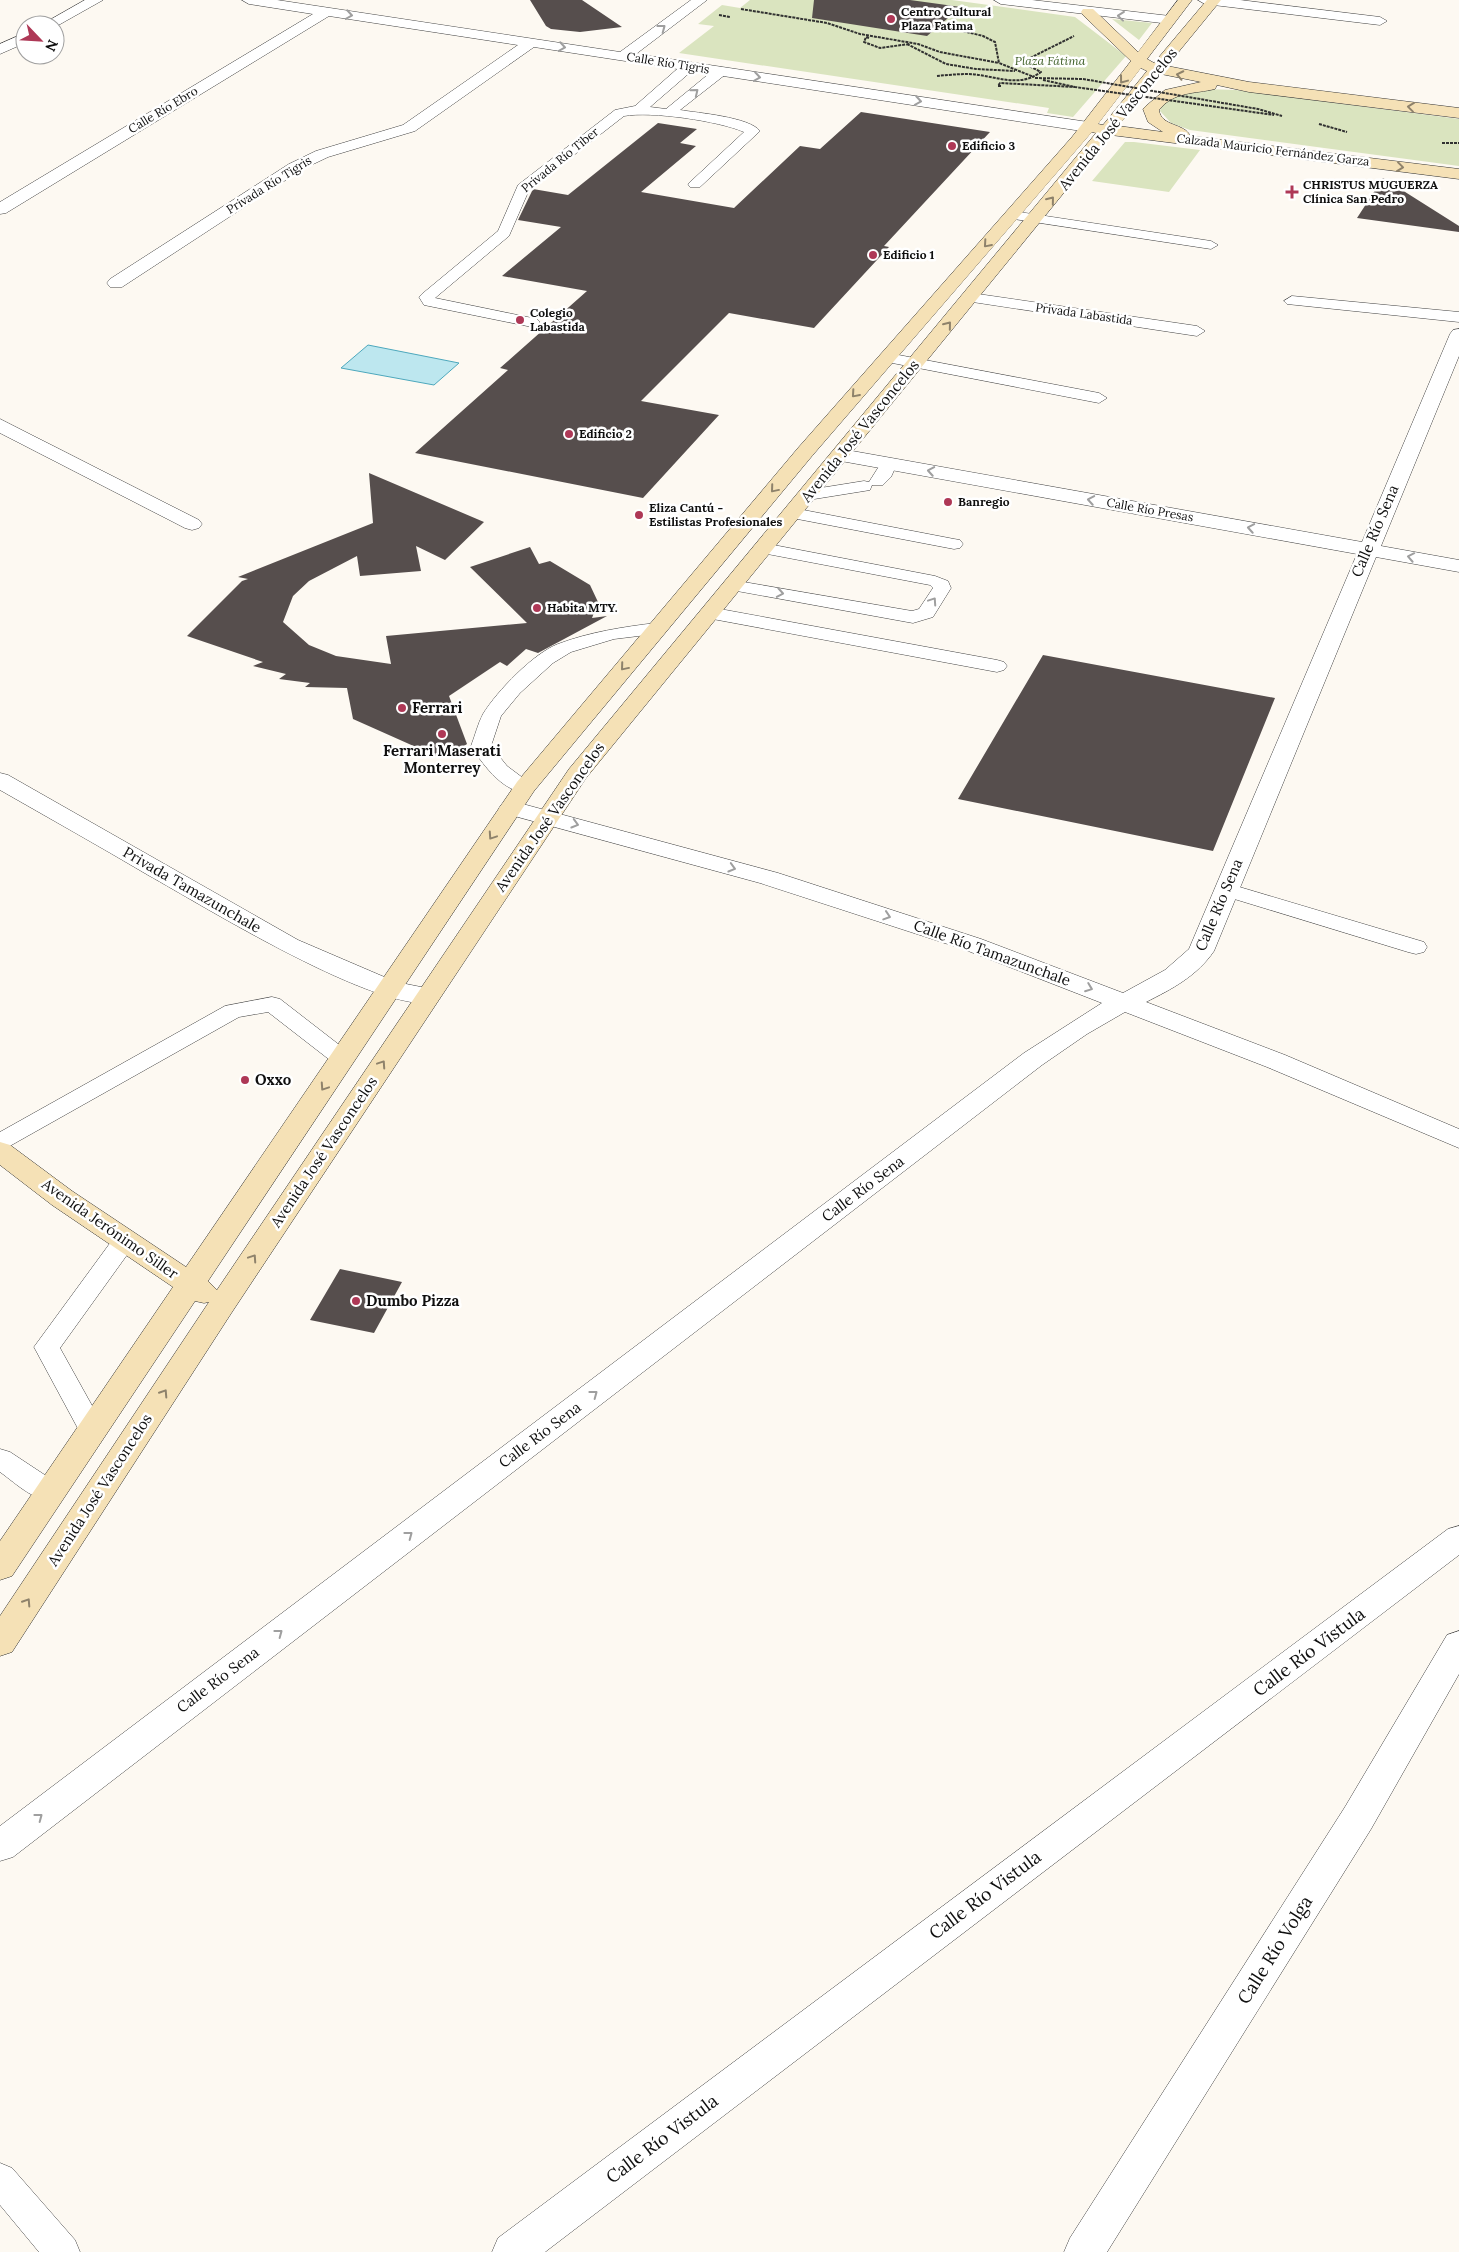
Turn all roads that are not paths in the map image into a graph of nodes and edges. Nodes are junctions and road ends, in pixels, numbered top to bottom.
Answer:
1 (96, 0) edge
2 (249, 0) edge
3 (700, 0) edge
4 (1001, 0) edge
5 (1185, 0) edge
6 (1211, 0) edge
7 (326, 12) junction
8 (1088, 12) junction
9 (65, 16) edge
10 (1170, 20) junction
11 (1380, 21) dead end
12 (15, 42) edge
13 (532, 42) junction
14 (0, 50) edge
15 (624, 56) junction
16 (1138, 60) junction
17 (689, 66) junction
18 (1158, 70) junction
19 (721, 71) junction
20 (1249, 87) junction
21 (639, 109) junction
22 (669, 113) junction
23 (1459, 113) edge
24 (1088, 127) junction
25 (1109, 130) junction
26 (1193, 140) junction
27 (1459, 174) edge
28 (695, 184) dead end
29 (0, 209) edge
30 (1012, 215) junction
31 (1036, 219) junction
32 (1211, 245) dead end
33 (116, 283) dead end
34 (970, 298) junction
35 (1292, 301) dead end
36 (1459, 317) edge
37 (532, 322) dead end
38 (1197, 331) dead end
39 (1458, 341) edge
40 (888, 358) junction
41 (917, 363) junction
42 (1099, 398) dead end
43 (0, 425) edge
44 (841, 455) junction
45 (889, 464) junction
46 (801, 504) junction
47 (192, 524) dead end
48 (954, 544) dead end
49 (763, 548) junction
50 (1368, 548) junction
51 (1459, 566) edge
52 (732, 585) junction
53 (709, 613) junction
54 (656, 629) junction
55 (997, 666) dead end
56 (0, 780) edge
57 (525, 787) junction
58 (511, 808) junction
59 (547, 816) junction
60 (1226, 889) junction
61 (1416, 947) dead end
62 (389, 988) junction
63 (427, 996) junction
64 (1125, 1002) junction
65 (343, 1059) junction
66 (1459, 1139) edge
67 (0, 1142) edge
68 (0, 1151) edge
69 (125, 1241) junction
70 (190, 1284) junction
71 (222, 1305) junction
72 (92, 1429) junction
73 (0, 1459) edge
74 (50, 1492) junction
75 (1459, 1538) edge
76 (0, 1567) edge
77 (0, 1643) edge
78 (1459, 1644) edge
79 (0, 1846) edge
80 (0, 2178) edge
81 (62, 2252) edge
82 (512, 2252) edge
83 (1084, 2252) edge

1 - 9 street
2 - 7 street, Calle Río Tigris
15 -> 3 street
4 - 8 street
5 - 10 main road, Avenida José Vasconcelos
6 - 11 street
6 - 18 main road, Avenida José Vasconcelos
7 -> 13 street, Calle Río Tigris
7 - 29 street, Calle Río Ebro
10 -> 8 street
8 - 16 main road
10 - 16 main road, Avenida José Vasconcelos
12 - 14 street
13 -> 15 street, Calle Río Tigris
13 - 33 street, Privada Río Tigris
15 - 17 street, Calle Río Tigris
16 - 18 main road
16 -> 24 main road, Avenida José Vasconcelos
17 - 19 street, Calle Río Tigris
17 - 21 lane, Privada Río Tiber
20 -> 18 main road
18 - 25 main road, Avenida José Vasconcelos
22 -> 19 lane
19 -> 24 street, Calle Río Tigris
23 -> 20 main road
20 - 26 main road
21 - 22 lane, Privada Río Tiber
21 - 37 lane, Privada Río Tiber
22 - 28 lane, Privada Río Tiber
24 - 25 main road, Calzada Mauricio Fernández Garza
24 - 30 main road, Avenida José Vasconcelos
25 - 26 main road, Calzada Mauricio Fernández Garza
31 -> 25 main road, Avenida José Vasconcelos
26 -> 27 main road, Calzada Mauricio Fernández Garza
30 - 31 lane
30 -> 40 main road, Avenida José Vasconcelos
31 - 32 lane
31 - 34 main road, Avenida José Vasconcelos
34 - 38 lane, Privada Labastida
41 -> 34 main road, Avenida José Vasconcelos
35 - 36 lane
39 - 50 street, Calle Río Sena
40 - 41 lane
40 -> 54 main road, Avenida José Vasconcelos
41 - 42 lane
41 - 44 main road, Avenida José Vasconcelos
43 - 47 street
44 - 45 street, Calle Río Presas
44 - 46 main road, Avenida José Vasconcelos
45 - 46 lane
50 -> 45 street, Calle Río Presas
46 - 48 lane
46 - 49 main road, Avenida José Vasconcelos
49 - 52 main road, Avenida José Vasconcelos
52 -> 49 lane
51 -> 50 street, Calle Río Presas
50 - 60 street, Calle Río Sena
52 - 53 main road, Avenida José Vasconcelos
53 - 55 lane
53 - 59 main road, Avenida José Vasconcelos
54 -> 57 main road, Avenida José Vasconcelos
54 - 57 lane
56 - 62 street, Privada Tamazunchale
57 - 58 main road, Avenida José Vasconcelos
58 - 59 street, Calle Río Tamazunchale
58 -> 62 main road, Avenida José Vasconcelos
59 - 63 main road, Avenida José Vasconcelos
59 -> 64 street, Calle Río Tamazunchale
60 - 61 lane
60 - 64 street, Calle Río Sena
62 - 63 street, Privada Tamazunchale
62 - 65 main road, Avenida José Vasconcelos
71 -> 63 main road, Avenida José Vasconcelos
64 - 66 street, Calle Río Tamazunchale
79 -> 64 street, Calle Río Sena
65 - 67 lane
65 -> 70 main road, Avenida José Vasconcelos
68 - 69 main road, Avenida Jerónimo Siller
69 - 70 main road, Avenida Jerónimo Siller
69 - 72 lane
70 - 71 main road, Avenida Jerónimo Siller
70 - 72 main road, Avenida José Vasconcelos
77 -> 71 main road, Avenida José Vasconcelos
72 - 74 main road, Avenida José Vasconcelos
73 - 74 lane
74 - 76 main road, Avenida José Vasconcelos
75 - 82 street, Calle Río Vistula
78 - 83 street, Calle Río Volga
80 - 81 lane

